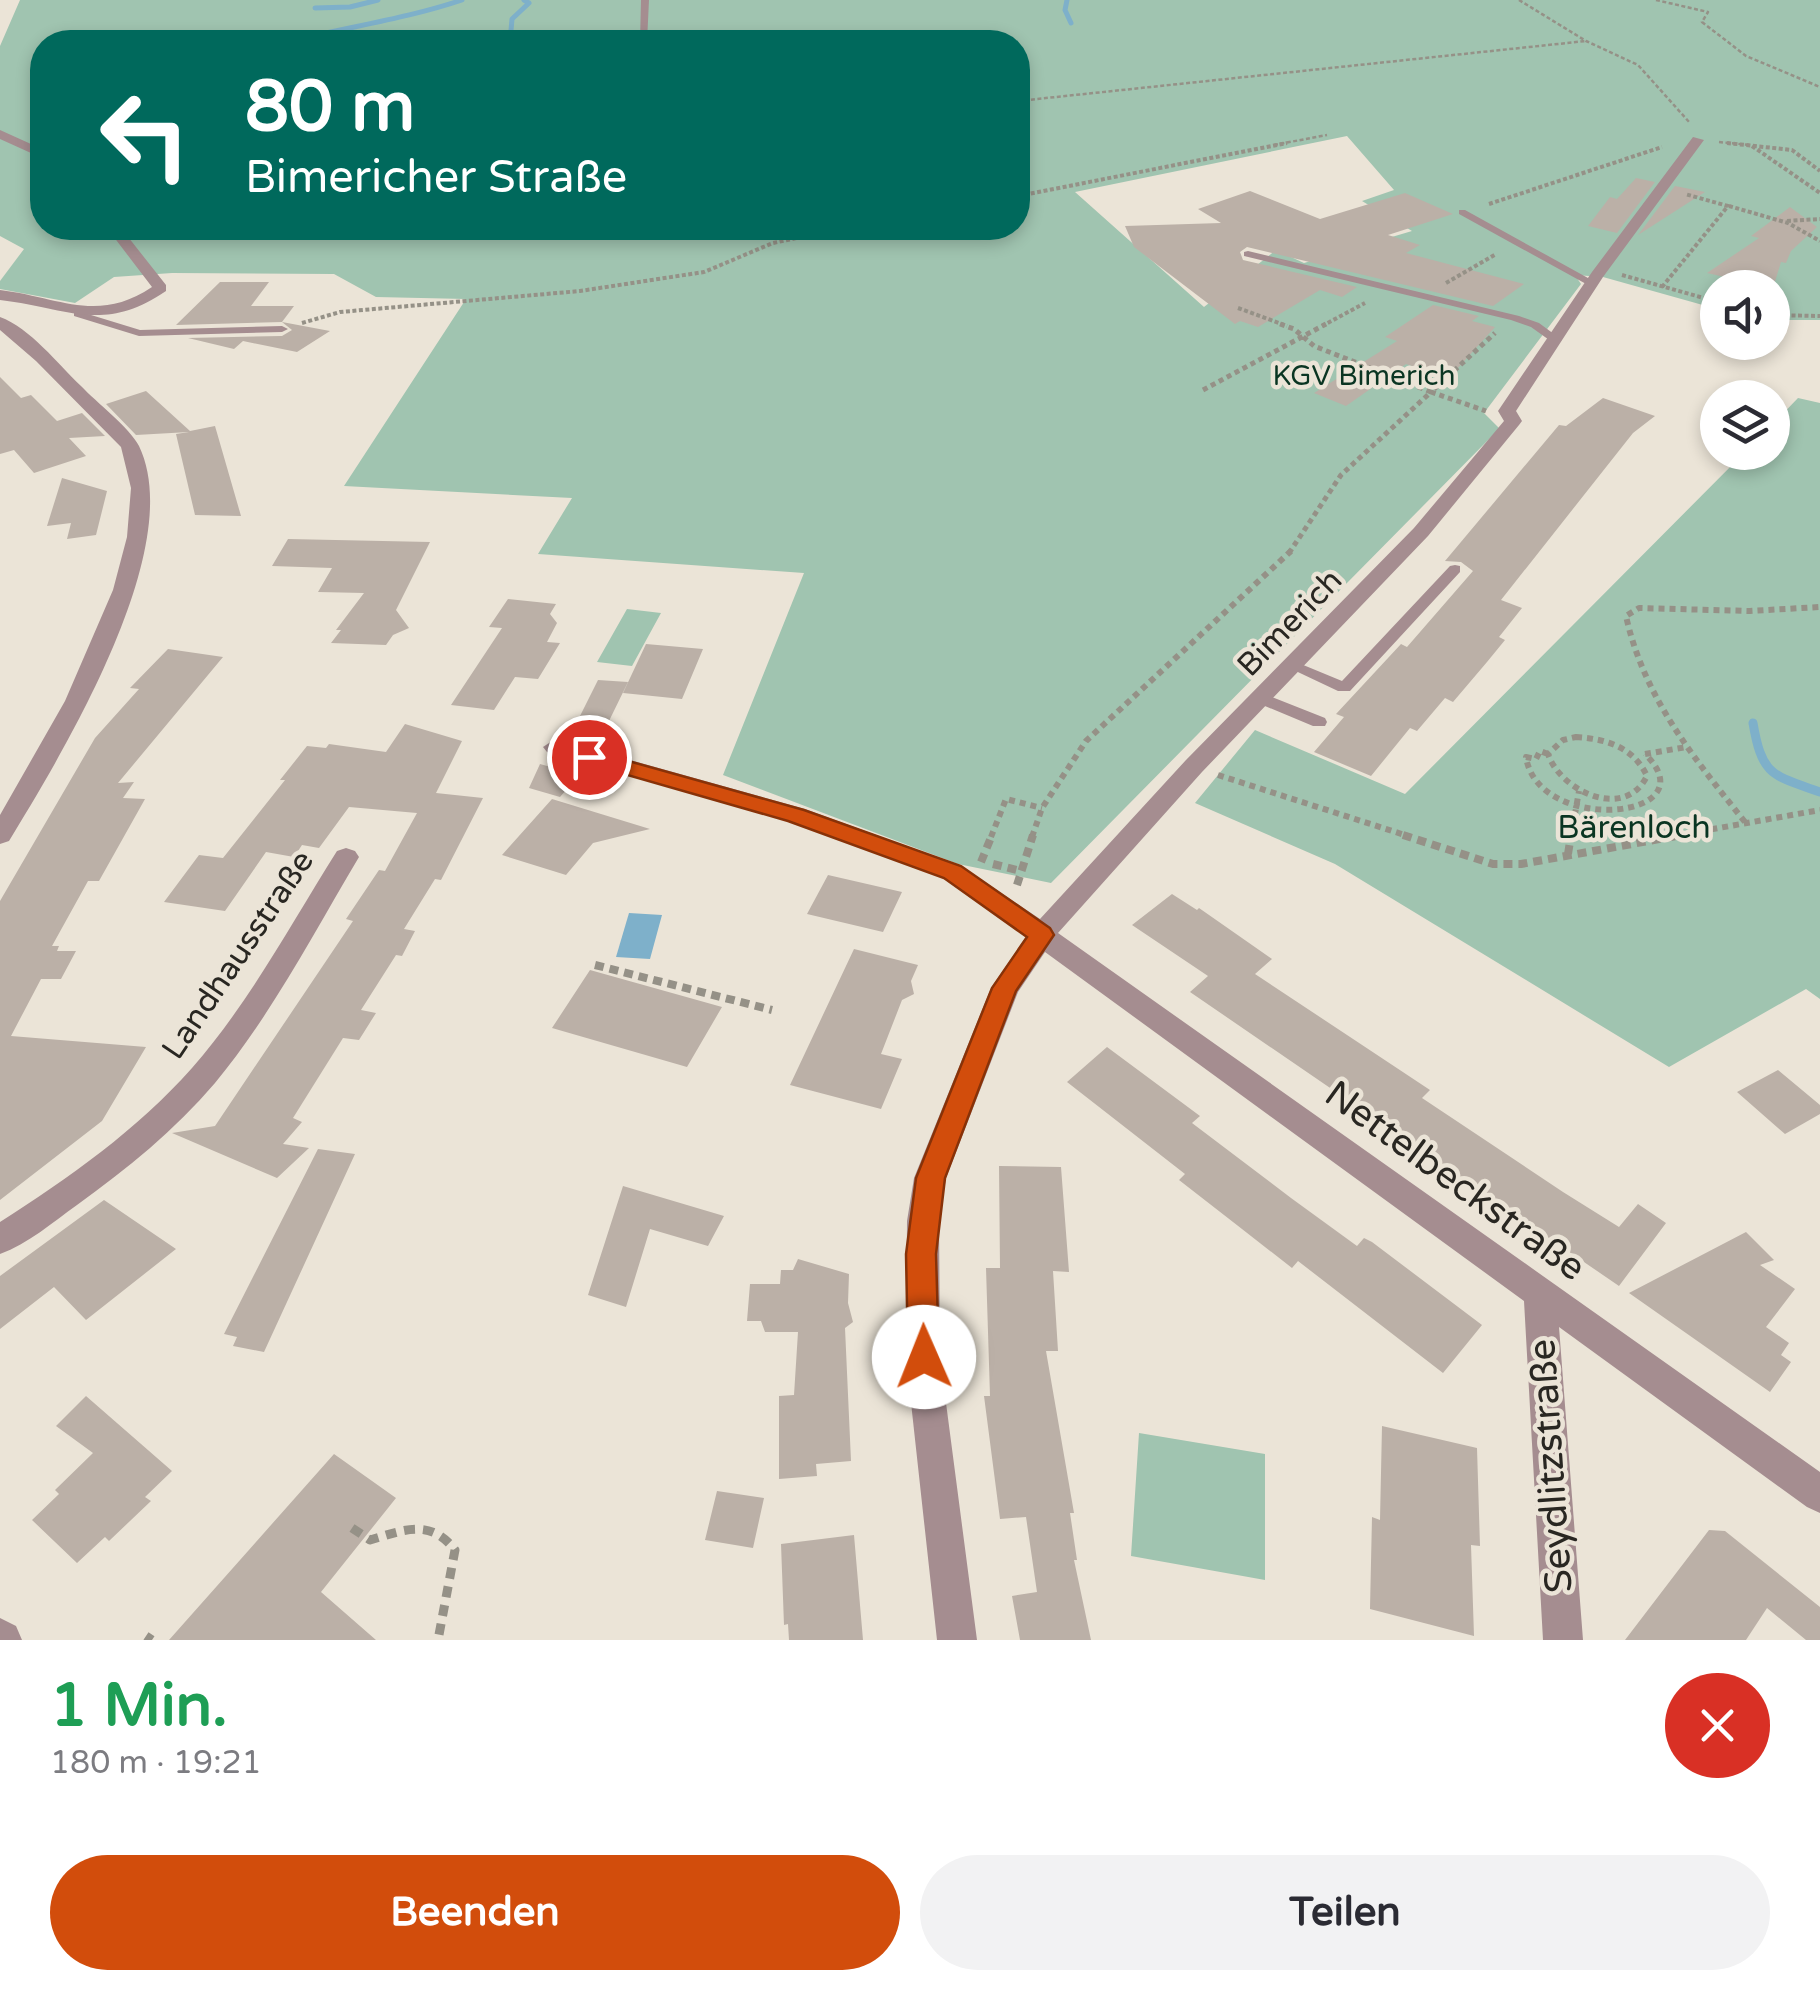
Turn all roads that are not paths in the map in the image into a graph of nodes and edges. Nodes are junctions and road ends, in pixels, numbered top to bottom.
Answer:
1 (645, 0) edge
2 (644, 30) edge
3 (0, 134) edge
4 (1698, 140) road end
5 (30, 148) edge
6 (1462, 212) road end
7 (123, 240) edge
8 (1248, 254) dead end
9 (1597, 276) junction
10 (0, 295) edge
11 (78, 314) junction
12 (0, 322) edge
13 (282, 328) road end
14 (1556, 340) junction
15 (1455, 569) dead end
16 (1291, 665) junction
17 (1259, 698) junction
18 (1319, 722) dead end
19 (555, 747) dead end
20 (0, 835) edge
21 (346, 857) dead end
22 (1042, 935) junction
23 (0, 1240) edge
24 (1540, 1292) junction
25 (1820, 1494) edge
26 (957, 1640) edge
27 (1563, 1640) edge

1 - 2 lane
3 - 5 street
4 - 9 street, Bimerich
6 - 9 lane
7 - 11 street
8 - 14 lane
9 - 14 street, Bimerich
10 - 11 street
11 - 13 lane
12 - 20 street
14 - 16 street, Bimerich
15 - 16 lane
16 - 17 street, Bimerich
17 - 18 lane
17 - 22 street, Bimerich
19 - 22 street, Nettelbeckstraße
21 - 23 street, Landhausstraße
22 - 24 street, Nettelbeckstraße
22 - 26 street, Bimerich
24 - 25 street, Nettelbeckstraße
24 - 27 street, Seydlitzstraße

